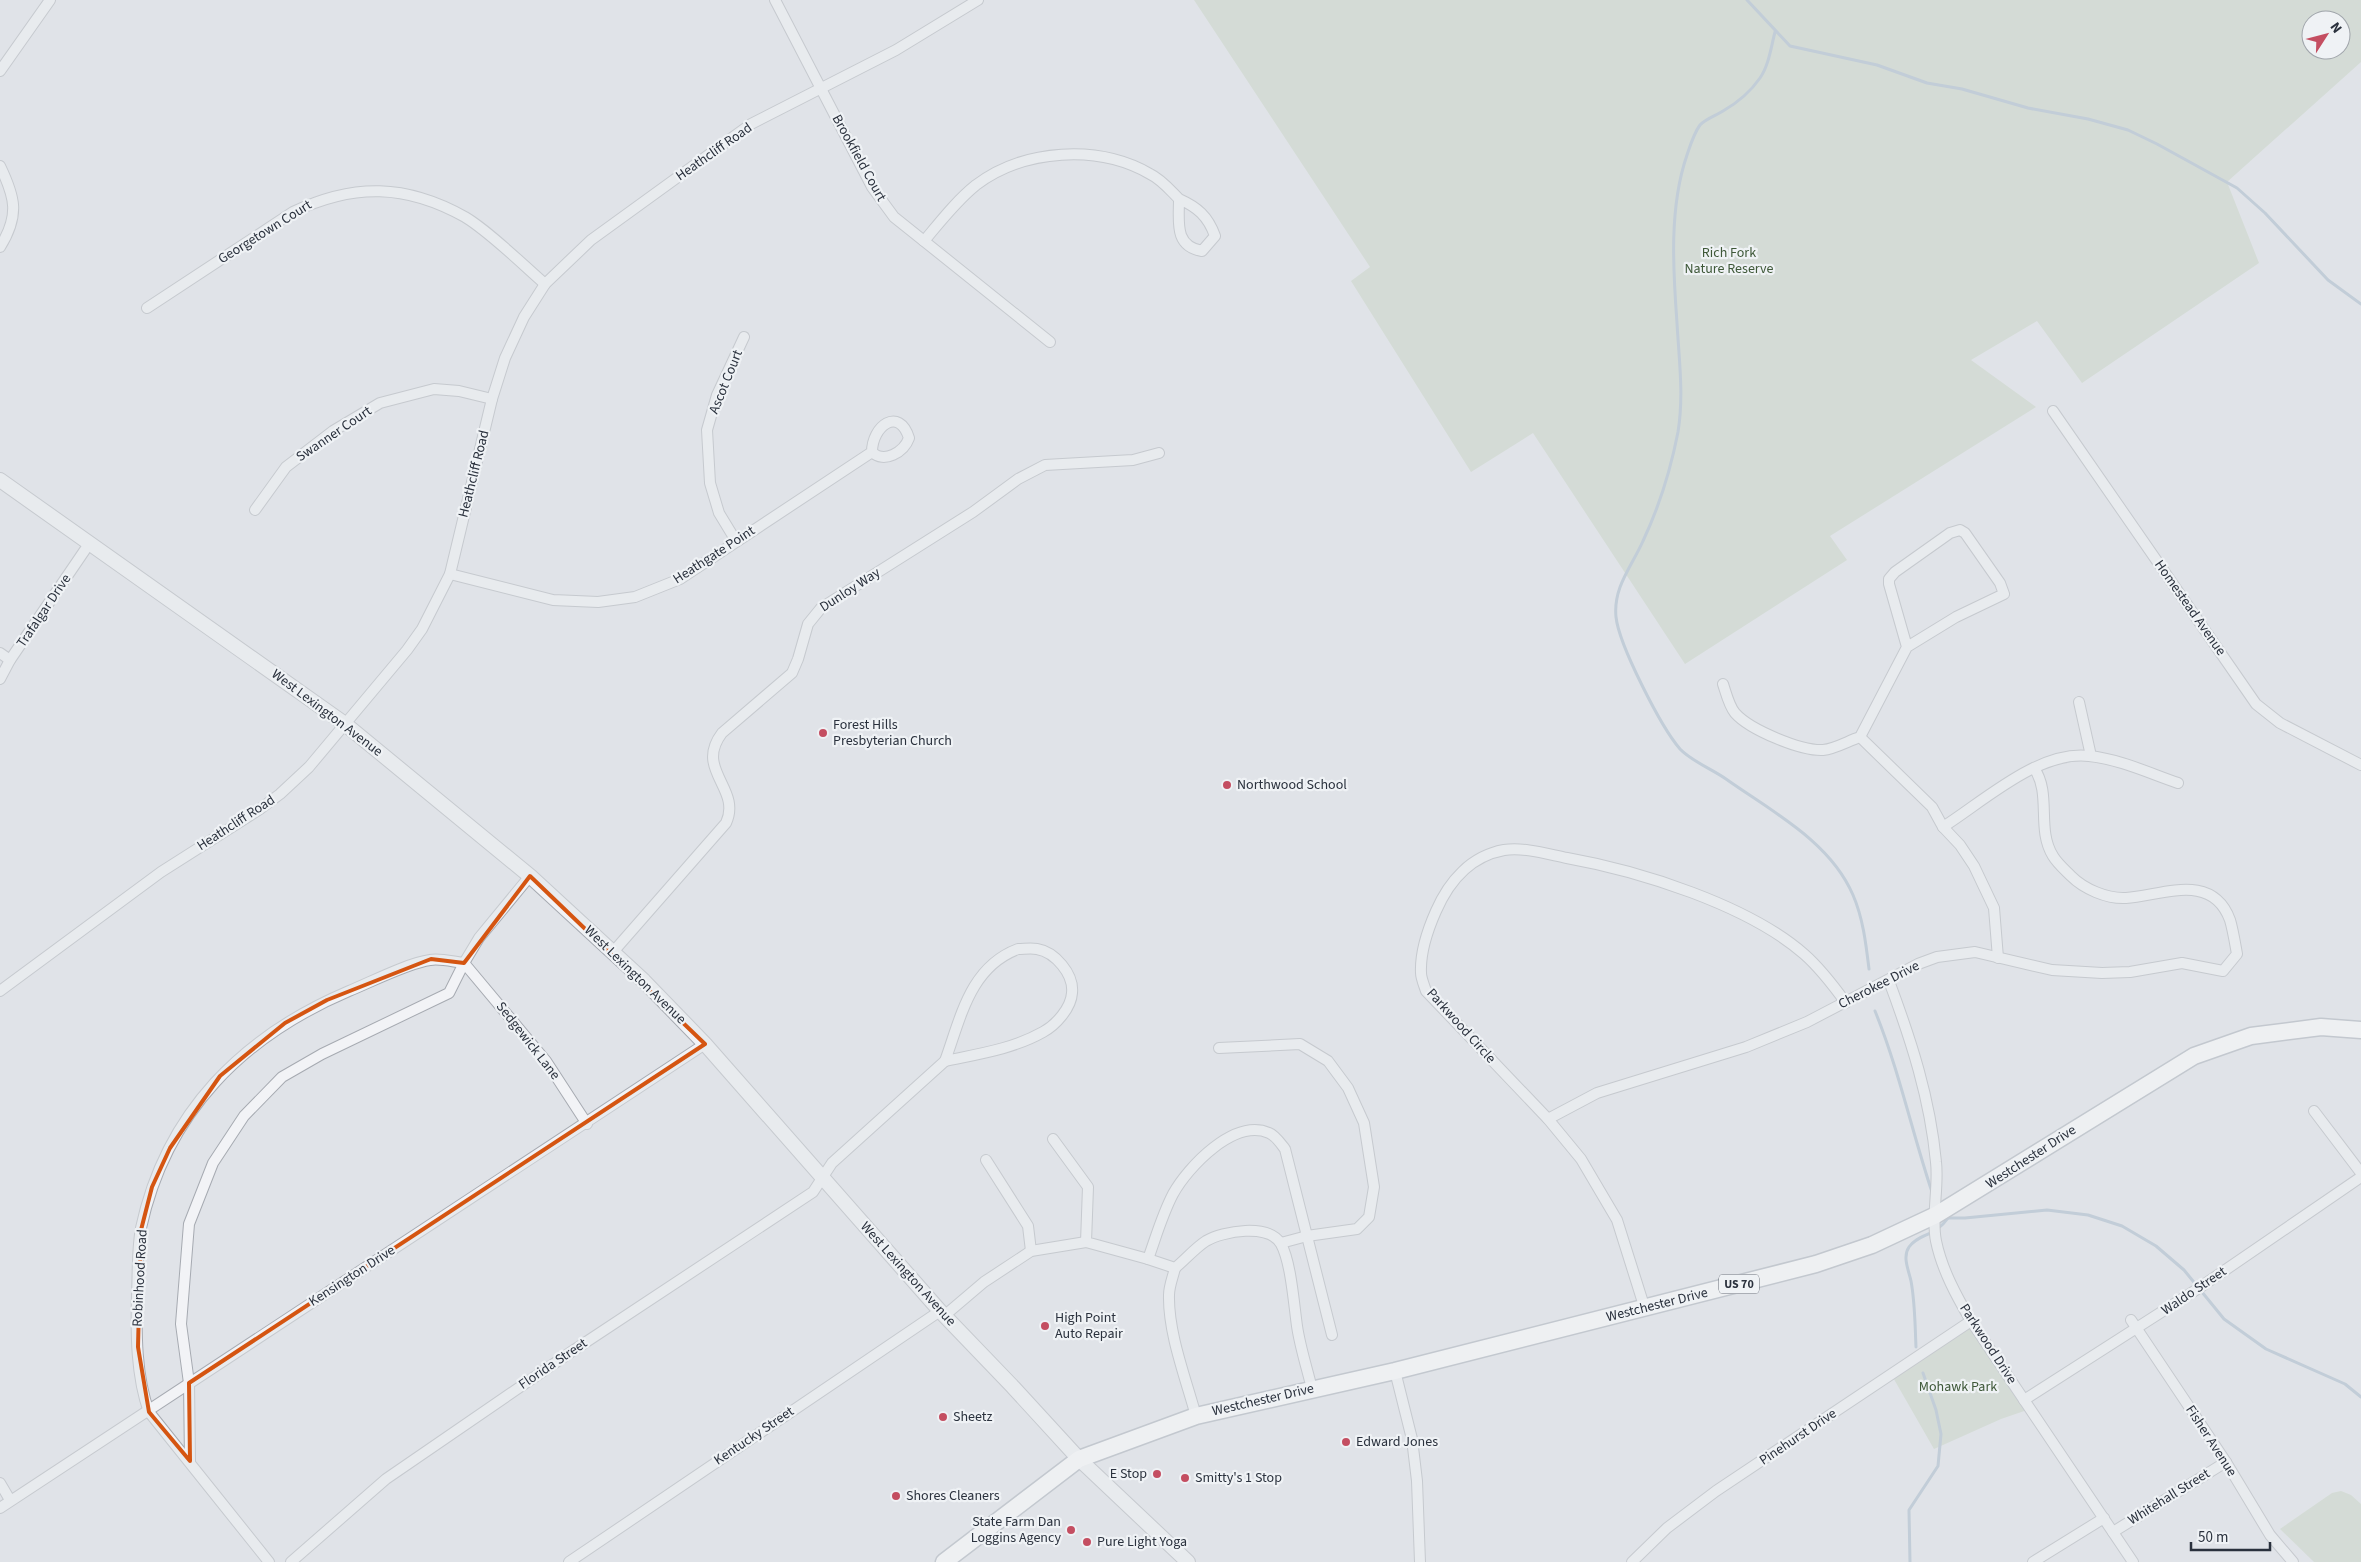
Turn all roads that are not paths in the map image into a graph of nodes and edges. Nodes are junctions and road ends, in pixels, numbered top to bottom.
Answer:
1 (50, 0) edge
2 (775, 0) edge
3 (978, 0) edge
4 (0, 71) edge
5 (821, 88) junction
6 (0, 166) edge
7 (1179, 199) junction
8 (924, 241) junction
9 (0, 247) edge
10 (545, 284) junction
11 (147, 308) dead end
12 (744, 337) dead end
13 (1050, 342) dead end
14 (492, 399) junction
15 (2053, 411) dead end
16 (872, 452) dead end
17 (1160, 453) dead end
18 (0, 480) edge
19 (255, 510) dead end
20 (736, 541) junction
21 (89, 544) junction
22 (450, 574) junction
23 (1906, 647) junction
24 (0, 652) edge
25 (10, 660) junction
26 (0, 679) edge
27 (1723, 684) dead end
28 (2079, 702) dead end
29 (345, 724) junction
30 (1860, 737) junction
31 (2091, 756) junction
32 (2361, 765) edge
33 (2034, 768) junction
34 (2178, 783) dead end
35 (1943, 827) junction
36 (530, 876) junction
37 (613, 952) junction
38 (1998, 958) junction
39 (464, 963) junction
40 (1889, 981) junction
41 (0, 991) edge
42 (1846, 1002) junction
43 (2361, 1030) edge
44 (705, 1044) junction
45 (1218, 1048) dead end
46 (945, 1061) junction
47 (2314, 1111) dead end
48 (1548, 1119) junction
49 (587, 1124) junction
50 (1053, 1139) dead end
51 (986, 1160) dead end
52 (2361, 1173) edge
53 (2361, 1177) edge
54 (823, 1178) junction
55 (1936, 1215) junction
56 (1307, 1236) junction
57 (1086, 1242) junction
58 (1281, 1243) junction
59 (1031, 1251) junction
60 (1148, 1259) junction
61 (1175, 1268) junction
62 (1645, 1309) junction
63 (942, 1314) junction
64 (2131, 1320) dead end
65 (1971, 1321) junction
66 (2136, 1329) junction
67 (1332, 1334) dead end
68 (1395, 1371) junction
69 (189, 1383) junction
70 (1312, 1389) junction
71 (2024, 1400) junction
72 (149, 1412) junction
73 (1196, 1416) junction
74 (1079, 1459) junction
75 (190, 1461) junction
76 (2226, 1462) junction
77 (0, 1484) edge
78 (10, 1500) junction
79 (0, 1508) edge
80 (2104, 1518) junction
81 (2113, 1532) junction
82 (269, 1562) edge
83 (292, 1562) edge
84 (569, 1562) edge
85 (944, 1562) edge
86 (1188, 1562) edge
87 (1420, 1562) edge
88 (1632, 1562) edge
89 (2033, 1562) edge
90 (2133, 1562) edge
91 (2293, 1562) edge

1 - 4 street
2 - 5 street, Brookfield Court
3 - 5 street, Heathcliff Road
5 - 8 street, Brookfield Court
5 - 10 street, Heathcliff Road
6 - 9 street
7 - 7 street
7 - 8 street
8 - 13 street, Brookfield Court
10 - 11 street, Georgetown Court
10 - 14 street, Heathcliff Road
12 - 20 street, Ascot Court
14 - 19 street, Swanner Court
14 - 22 street, Heathcliff Road
15 - 32 street, Homestead Avenue
16 - 20 street, Heathgate Point
17 - 37 street, Dunloy Way
18 - 21 street, West Lexington Avenue
20 - 22 street, Heathgate Point
21 - 25 street, Trafalgar Drive
21 - 29 street, West Lexington Avenue
22 - 29 street, Heathcliff Road
23 - 23 street
23 - 30 street
24 - 25 street
25 - 26 street, Trafalgar Drive
27 - 30 street
28 - 31 street
29 - 36 street, West Lexington Avenue
29 - 41 street, Heathcliff Road
30 - 35 street
31 - 33 street
31 - 34 street
33 - 35 street
33 - 38 street, Cherokee Drive
35 - 38 street
36 - 37 street, West Lexington Avenue
36 - 39 street
37 - 44 street, West Lexington Avenue
38 - 40 street, Cherokee Drive
39 - 49 street, Sedgewick Lane
39 - 69 street
39 - 72 street, Robinhood Road
40 - 42 street, Cherokee Drive
40 - 55 street, Parkwood Drive
42 - 48 street, Cherokee Drive
42 - 48 street, Parkwood Circle
43 - 55 main road, Westchester Drive / US 70
44 - 49 street, Kensington Drive
44 - 54 street, West Lexington Avenue
45 - 56 street
46 - 46 street
46 - 54 street, Florida Street
47 - 52 street
48 - 62 street, Parkwood Circle
49 - 69 street, Kensington Drive
50 - 57 street
51 - 59 street
53 - 66 street, Waldo Street
54 - 63 street, West Lexington Avenue
54 - 83 street, Florida Street
55 - 62 main road, Westchester Drive / US 70
55 - 65 street, Parkwood Drive
56 - 58 street
56 - 60 street
56 - 67 street
57 - 59 street
57 - 60 street
58 - 61 street
58 - 70 street
59 - 63 street, Kentucky Street
60 - 61 street
61 - 73 street
62 - 68 main road, Westchester Drive / US 70
63 - 74 street, West Lexington Avenue
63 - 84 street, Kentucky Street
64 - 66 street, Fisher Avenue
65 - 71 street, Parkwood Drive
65 - 88 street, Pinehurst Drive
66 - 71 street, Waldo Street
66 - 76 street, Fisher Avenue
68 - 70 main road, Westchester Drive / US 70
68 - 87 street
69 - 72 street, Kensington Drive
69 - 75 street
70 - 73 main road, Westchester Drive / US 70
71 - 80 street, Parkwood Drive
72 - 75 street, Robinhood Road
72 - 78 street, Kensington Drive
73 - 74 main road, Westchester Drive / US 70
74 - 85 main road, Westchester Drive / US 70
74 - 86 street, West Lexington Avenue
75 - 82 street, Robinhood Road
76 - 81 street, Whitehall Street
76 - 91 street, Fisher Avenue
77 - 78 street
78 - 79 street, Kensington Drive
80 - 81 street, Parkwood Drive
80 - 89 street
81 - 90 street, Parkwood Drive

